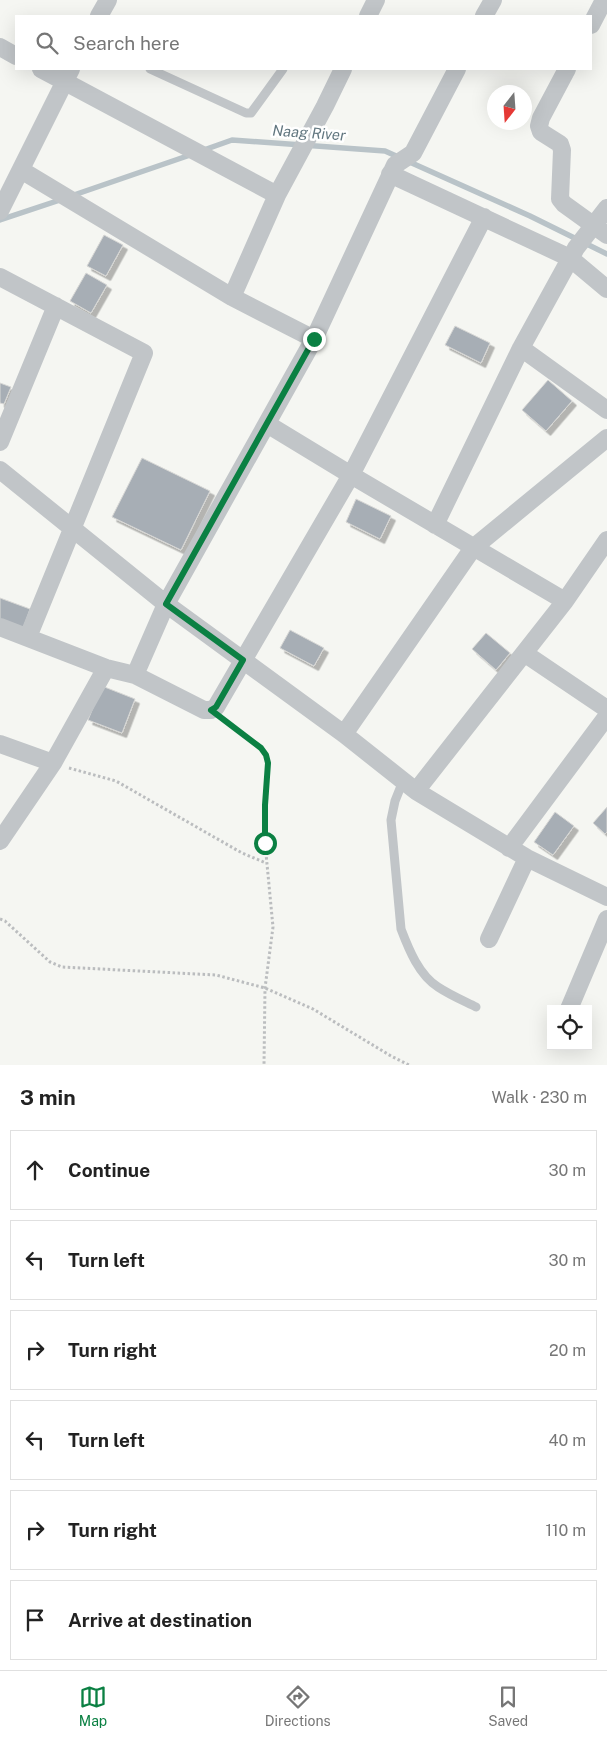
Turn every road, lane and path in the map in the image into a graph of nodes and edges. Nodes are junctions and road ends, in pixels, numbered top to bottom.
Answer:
1 (376, 0) edge
2 (493, 0) edge
3 (604, 0) edge
4 (368, 15) edge
5 (485, 15) edge
6 (592, 23) edge
7 (0, 47) edge
8 (15, 55) edge
9 (46, 70) edge
10 (152, 70) edge
11 (282, 70) edge
12 (343, 70) edge
13 (456, 70) edge
14 (566, 70) edge
15 (68, 75) edge
16 (21, 170) junction
17 (392, 170) junction
18 (277, 195) junction
19 (607, 208) edge
20 (0, 211) edge
21 (484, 217) junction
22 (596, 230) edge
23 (573, 253) junction
24 (0, 277) edge
25 (607, 289) edge
26 (232, 296) junction
27 (56, 306) junction
28 (314, 339) junction
29 (521, 348) junction
30 (607, 410) edge
31 (267, 424) junction
32 (607, 438) edge
33 (0, 442) edge
34 (0, 470) edge
35 (351, 475) junction
36 (435, 524) junction
37 (73, 529) junction
38 (606, 546) edge
39 (473, 548) junction
40 (565, 601) junction
41 (166, 604) junction
42 (0, 627) edge
43 (28, 637) junction
44 (524, 653) junction
45 (243, 660) junction
46 (106, 668) junction
47 (135, 675) junction
48 (211, 710) junction
49 (607, 710) edge
50 (607, 716) edge
51 (344, 734) junction
52 (0, 744) edge
53 (53, 763) junction
54 (410, 786) junction
55 (0, 841) edge
56 (510, 848) junction
57 (527, 858) junction
58 (266, 863) junction
59 (607, 897) edge
60 (0, 919) edge
61 (607, 919) edge
62 (489, 939) dead end
63 (265, 988) junction
64 (571, 1005) edge
65 (476, 1007) dead end
66 (264, 1065) edge
67 (409, 1065) edge

1 - 4 street
2 - 5 street
3 - 6 street
7 - 8 street
9 - 15 street
10 - 11 lane
12 - 18 street
13 - 17 street
14 - 22 street
15 - 16 street
15 - 18 street
16 - 20 street
16 - 26 street
17 - 21 street
17 - 28 street
18 - 26 street
19 - 22 street
21 - 23 street
21 - 35 street
22 - 23 street
23 - 25 street
23 - 29 street
24 - 27 street
26 - 28 street
27 - 33 street
27 - 37 street
28 - 31 street
29 - 30 street
29 - 36 street
31 - 35 street
31 - 41 street
32 - 39 street
34 - 37 street
35 - 36 street
35 - 45 street
36 - 39 street
37 - 41 street
37 - 43 street
38 - 40 street
39 - 40 street
39 - 51 street
40 - 44 street
41 - 45 street
41 - 47 street
42 - 43 street
43 - 46 street
44 - 49 street
44 - 54 street
45 - 48 street
45 - 51 street
46 - 47 street
46 - 53 street
47 - 48 street
48 - 58 path
50 - 56 street
51 - 54 street
52 - 53 street
53 - 55 street
53 - 58 path
54 - 56 street
54 - 65 lane
56 - 57 street
57 - 59 street
57 - 62 street
58 - 63 path
60 - 63 path
61 - 64 street
63 - 66 path
63 - 67 path

